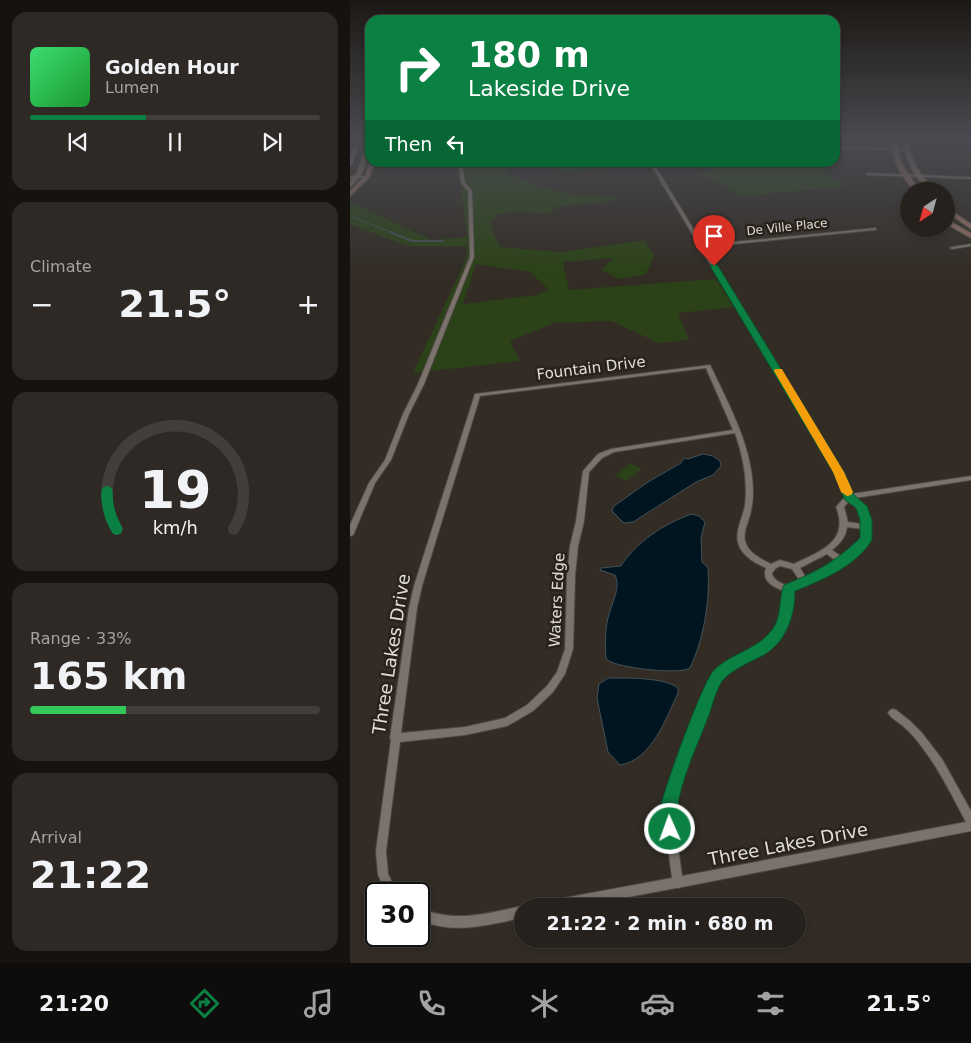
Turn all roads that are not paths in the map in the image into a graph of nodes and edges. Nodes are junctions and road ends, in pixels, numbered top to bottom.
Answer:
1 (361, 184) edge
2 (464, 184) edge
3 (664, 184) edge
4 (350, 194) edge
5 (955, 215) edge
6 (955, 226) edge
7 (971, 227) edge
8 (874, 229) dead end
9 (971, 236) edge
10 (971, 245) edge
11 (702, 246) junction
12 (952, 248) dead end
13 (477, 395) joint
14 (737, 431) junction
15 (971, 478) edge
16 (849, 497) junction
17 (844, 524) junction
18 (867, 527) junction
19 (350, 533) edge
20 (827, 550) junction
21 (842, 561) junction
22 (795, 567) junction
23 (771, 568) junction
24 (801, 583) junction
25 (789, 588) junction
26 (893, 713) dead end
27 (395, 738) junction
28 (971, 821) edge
29 (971, 826) edge
30 (387, 882) edge
31 (678, 882) junction
32 (595, 898) edge
33 (514, 914) edge
34 (430, 918) edge

1 - 4 street
2 - 19 street
3 - 11 street
5 - 7 street
6 - 9 street
8 - 11 street, De Ville Place
10 - 12 street
11 - 16 street
13 - 14 street, Fountain Drive
13 - 27 street, Three Lakes Drive
14 - 23 street
14 - 27 street, Waters Edge
15 - 16 street
16 - 17 street
16 - 18 street
17 - 18 street
17 - 20 street
18 - 21 street
20 - 21 street
20 - 22 street
21 - 24 street
22 - 23 street
22 - 24 street
23 - 25 street
24 - 25 street
25 - 31 street
26 - 28 street
27 - 30 street, Three Lakes Drive
29 - 31 street, Three Lakes Drive
31 - 32 street, Three Lakes Drive
33 - 34 street

